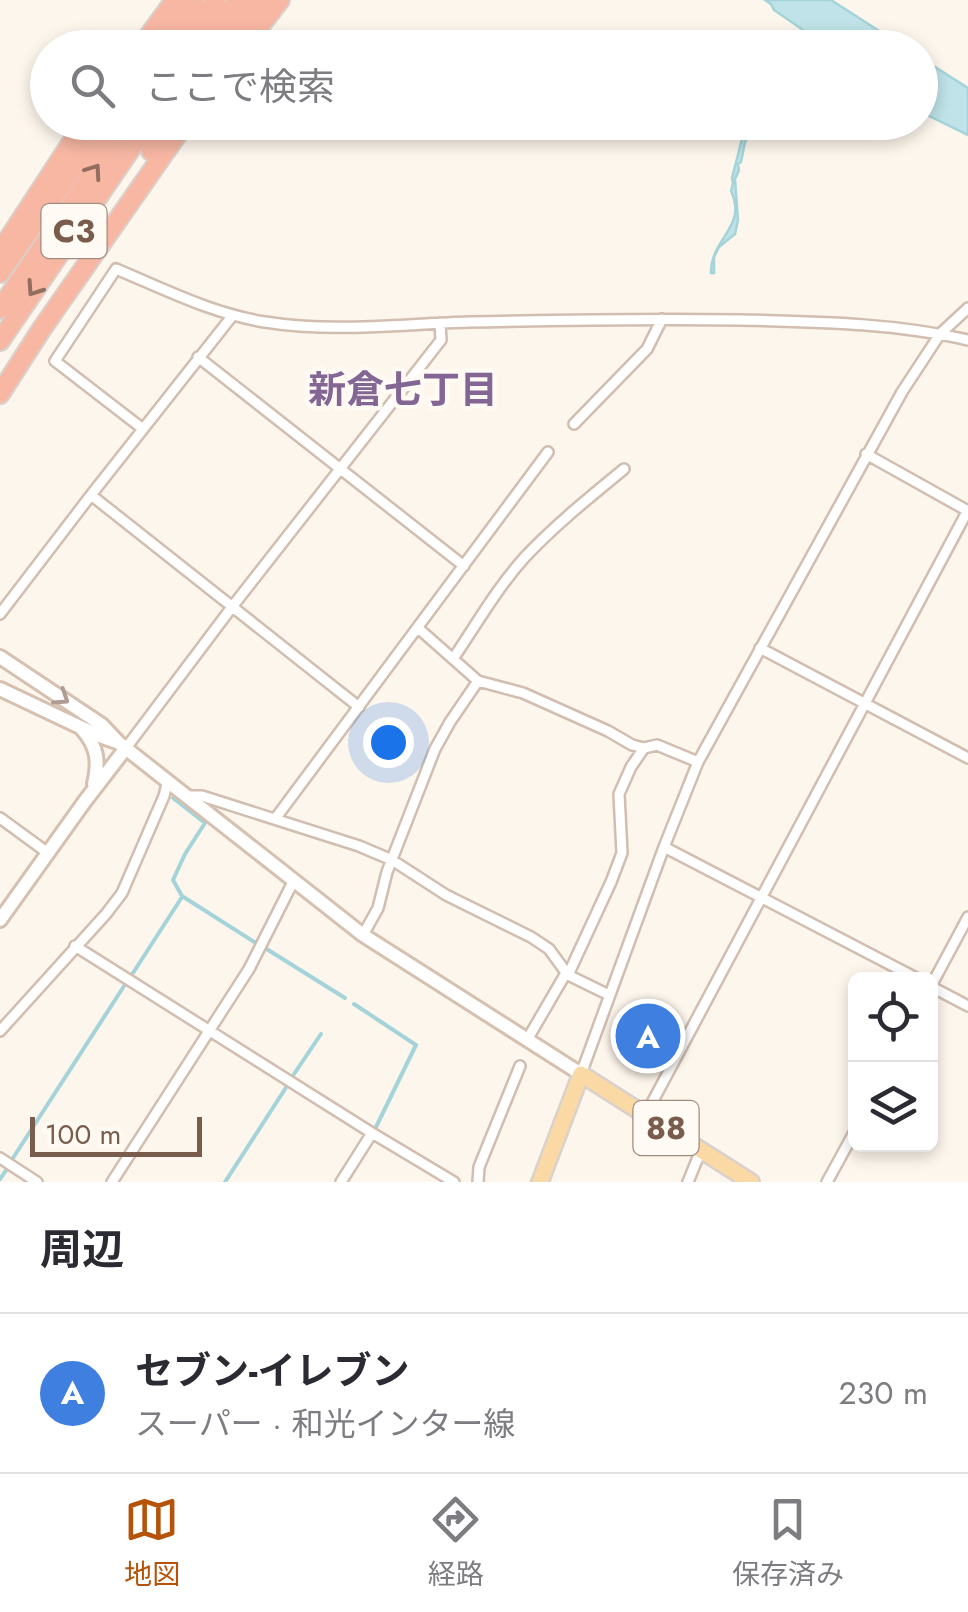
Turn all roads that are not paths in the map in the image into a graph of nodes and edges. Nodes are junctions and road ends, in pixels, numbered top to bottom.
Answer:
1 (176, 0) edge
2 (194, 0) edge
3 (216, 0) edge
4 (238, 0) edge
5 (258, 0) edge
6 (280, 0) edge
7 (154, 30) edge
8 (172, 30) edge
9 (195, 30) edge
10 (216, 30) edge
11 (237, 30) edge
12 (257, 30) edge
13 (72, 140) edge
14 (93, 140) edge
15 (115, 140) edge
16 (137, 140) edge
17 (157, 140) edge
18 (173, 140) edge
19 (0, 252) edge
20 (0, 273) edge
21 (0, 306) edge
22 (968, 308) edge
23 (233, 315) junction
24 (662, 319) junction
25 (440, 323) junction
26 (41, 330) junction
27 (940, 334) junction
28 (2, 339) edge
29 (968, 340) edge
30 (198, 357) junction
31 (0, 394) edge
32 (574, 424) dead end
33 (143, 430) junction
34 (548, 452) dead end
35 (866, 454) junction
36 (340, 469) junction
37 (624, 469) dead end
38 (91, 494) junction
39 (968, 510) edge
40 (464, 566) junction
41 (232, 607) junction
42 (0, 614) edge
43 (418, 628) junction
44 (760, 648) junction
45 (0, 658) edge
46 (453, 659) junction
47 (478, 681) junction
48 (0, 689) edge
49 (866, 703) junction
50 (359, 706) junction
51 (76, 725) junction
52 (123, 746) junction
53 (644, 748) junction
54 (968, 758) edge
55 (698, 762) junction
56 (168, 780) junction
57 (92, 792) junction
58 (188, 796) junction
59 (0, 818) edge
60 (276, 820) junction
61 (664, 847) junction
62 (48, 853) junction
63 (392, 860) junction
64 (294, 880) junction
65 (762, 898) junction
66 (968, 917) edge
67 (0, 920) edge
68 (363, 935) junction
69 (76, 946) junction
70 (903, 972) edge
71 (567, 974) junction
72 (938, 974) edge
73 (938, 991) edge
74 (609, 995) junction
75 (968, 1006) edge
76 (1, 1027) edge
77 (209, 1030) junction
78 (527, 1040) junction
79 (520, 1066) dead end
80 (581, 1074) junction
81 (646, 1114) junction
82 (372, 1133) junction
83 (848, 1144) edge
84 (700, 1150) junction
85 (0, 1158) edge
86 (37, 1182) edge
87 (112, 1182) edge
88 (341, 1182) edge
89 (454, 1182) edge
90 (478, 1182) edge
91 (540, 1182) edge
92 (688, 1182) edge
93 (751, 1182) edge
94 (827, 1182) edge

1 - 7 highway
2 - 8 highway
3 - 9 highway
4 - 10 highway
5 - 11 highway
6 - 12 highway
13 - 19 highway
14 - 20 highway
21 -> 15 highway, C3
16 -> 28 highway, C3
17 - 26 highway
18 - 26 highway
22 - 27 street
23 - 25 street
23 - 30 street
23 - 33 street
24 - 25 street
24 - 27 street
24 - 32 street
25 - 36 street
26 - 31 highway
27 - 29 street
27 - 35 street
30 - 33 street
30 - 36 street
33 - 38 street
34 - 40 street
35 - 39 street
35 - 44 street
36 - 40 street
36 - 41 street
37 - 46 street
38 - 41 street
38 - 42 street
39 - 49 street
40 - 43 street
41 - 50 street
41 - 52 street
43 - 46 street
43 - 50 street
44 - 49 street
44 - 55 street
45 -> 52 street
46 - 47 street
47 - 53 street
47 - 63 street
48 - 51 street
49 - 54 street
49 - 65 street
50 - 60 street
51 - 52 street
51 - 57 street
52 - 56 street
52 - 57 street
53 - 55 street
53 - 71 street
55 - 61 street
56 - 58 street
56 - 69 street
57 - 62 street
58 - 60 street
58 - 64 street
59 - 62 street
60 - 63 street
61 - 65 street
61 - 74 street
62 - 67 street
63 - 68 street
63 - 71 street
64 - 68 street
64 - 77 street
65 - 70 street
65 - 81 street
66 - 72 street
68 - 78 street
69 - 76 street
69 - 77 street
71 - 74 street
71 - 78 street
73 - 75 street
74 - 80 street
77 - 82 street
77 - 87 street
78 - 80 street
79 - 90 street
80 - 81 main road, 88
80 - 91 main road
81 - 84 main road, 88
82 - 88 street
82 - 89 street
83 - 94 street
84 - 92 street
84 - 93 main road, 88
85 - 86 street

